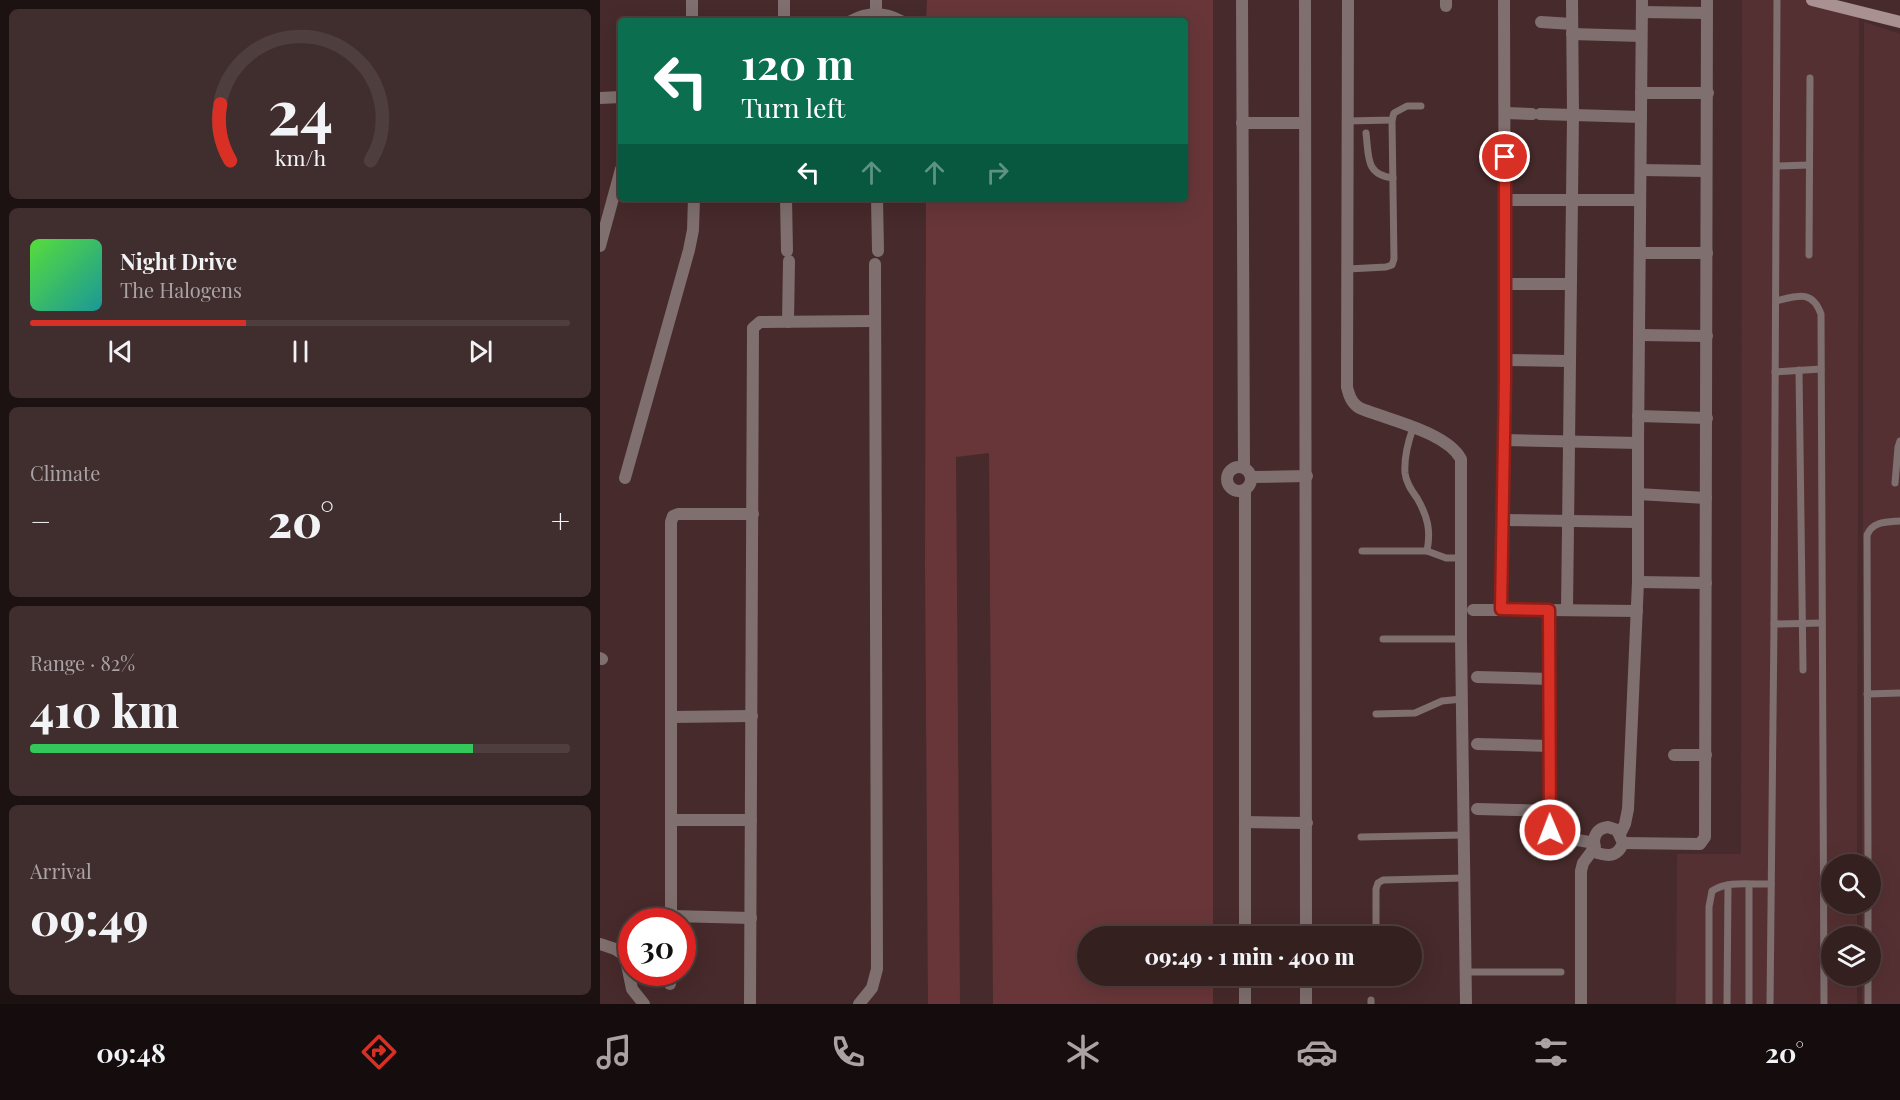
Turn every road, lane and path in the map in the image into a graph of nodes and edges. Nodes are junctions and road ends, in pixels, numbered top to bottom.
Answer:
1 (692, 0) edge
2 (784, 0) edge
3 (876, 0) edge
4 (1242, 0) edge
5 (1305, 0) edge
6 (1348, 0) edge
7 (1504, 0) edge
8 (1572, 0) edge
9 (1707, 0) edge
10 (1777, 0) edge
11 (1812, 0) edge
12 (1847, 4) edge
13 (1642, 6) edge
14 (876, 13) junction
15 (1707, 13) junction
16 (692, 18) edge
17 (784, 18) edge
18 (858, 18) edge
19 (895, 18) edge
20 (1541, 22) dead end
21 (1900, 22) edge
22 (1572, 29) junction
23 (1641, 36) junction
24 (1810, 78) dead end
25 (1641, 93) junction
26 (1708, 93) junction
27 (618, 97) edge
28 (600, 98) edge
29 (1421, 106) dead end
30 (1505, 114) junction
31 (1573, 115) junction
32 (1641, 117) junction
33 (1392, 120) junction
34 (1347, 122) junction
35 (1242, 123) junction
36 (1305, 123) junction
37 (1366, 133) dead end
38 (1809, 165) junction
39 (1777, 166) junction
40 (1641, 170) junction
41 (1707, 171) junction
42 (1393, 178) junction
43 (618, 180) edge
44 (1506, 200) junction
45 (1640, 200) junction
46 (694, 201) edge
47 (786, 201) edge
48 (877, 201) edge
49 (1571, 201) junction
50 (600, 246) edge
51 (878, 251) dead end
52 (1707, 253) junction
53 (1640, 254) junction
54 (1809, 255) dead end
55 (875, 264) dead end
56 (1348, 269) junction
57 (1505, 284) junction
58 (1570, 284) junction
59 (1776, 301) junction
60 (875, 321) junction
61 (788, 322) junction
62 (1639, 335) junction
63 (1707, 336) junction
64 (1505, 360) junction
65 (1569, 361) junction
66 (1821, 369) junction
67 (1799, 370) junction
68 (1775, 372) junction
69 (1638, 416) junction
70 (1707, 418) junction
71 (1413, 428) junction
72 (1504, 440) junction
73 (1569, 441) junction
74 (1900, 441) edge
75 (1638, 443) junction
76 (1248, 472) junction
77 (1307, 476) junction
78 (625, 478) dead end
79 (1895, 483) dead end
80 (1245, 490) junction
81 (1638, 494) junction
82 (1706, 498) junction
83 (753, 514) junction
84 (1503, 520) junction
85 (1569, 521) junction
86 (1900, 521) edge
87 (1637, 522) junction
88 (1427, 551) junction
89 (1362, 552) dead end
90 (1461, 558) junction
91 (1638, 582) junction
92 (1706, 583) junction
93 (1473, 609) dead end
94 (1501, 609) junction
95 (1549, 610) junction
96 (1567, 610) junction
97 (1636, 611) junction
98 (1803, 623) junction
99 (1822, 623) junction
100 (1774, 624) junction
101 (1383, 639) dead end
102 (1461, 639) junction
103 (1803, 670) dead end
104 (1477, 677) dead end
105 (1550, 679) junction
106 (1900, 693) edge
107 (1867, 694) junction
108 (1462, 699) junction
109 (1376, 714) dead end
110 (671, 717) junction
111 (752, 717) junction
112 (1477, 744) dead end
113 (1550, 746) junction
114 (1674, 755) dead end
115 (1706, 755) junction
116 (1477, 809) dead end
117 (1550, 811) junction
118 (671, 820) junction
119 (751, 820) junction
120 (1245, 822) junction
121 (1307, 823) junction
122 (1464, 835) junction
123 (1361, 837) dead end
124 (1622, 838) junction
125 (1593, 847) junction
126 (1868, 854) edge
127 (1465, 878) junction
128 (1771, 884) junction
129 (1728, 885) junction
130 (1749, 885) junction
131 (672, 908) edge
132 (751, 918) junction
133 (696, 919) edge
134 (1245, 926) edge
135 (1306, 926) edge
136 (1376, 926) edge
137 (600, 944) edge
138 (1466, 972) junction
139 (1561, 972) dead end
140 (1245, 986) edge
141 (1306, 986) edge
142 (1869, 986) edge
143 (644, 1004) edge
144 (750, 1004) edge
145 (859, 1004) edge
146 (1245, 1004) edge
147 (1306, 1004) edge
148 (1466, 1004) edge
149 (1581, 1004) edge
150 (1709, 1004) edge
151 (1726, 1004) edge
152 (1749, 1004) edge
153 (1770, 1004) edge
154 (1824, 1004) edge
155 (1868, 1004) edge

1 - 16 street
2 - 17 street
3 - 14 street
4 - 35 street
5 - 36 street
6 - 34 street
7 - 30 street
8 - 22 street
9 - 15 street
10 - 39 lane
11 - 12 street
12 - 21 street
13 - 15 street
13 - 23 street
14 - 18 street
14 - 19 street
15 - 26 street
20 - 22 street
22 - 23 street
22 - 31 street
23 - 25 street
24 - 38 lane
25 - 26 street
25 - 32 street
26 - 41 street
27 - 28 street
29 - 33 lane
30 - 31 street
30 - 44 street
31 - 32 street
31 - 49 street
32 - 40 street
33 - 34 lane
33 - 42 lane
34 - 56 street
35 - 36 street
35 - 76 street
36 - 77 street
37 - 42 lane
38 - 39 lane
38 - 54 lane
39 - 59 lane
40 - 41 street
40 - 45 street
41 - 52 street
42 - 56 lane
43 - 50 street
44 - 49 street
44 - 57 street
45 - 49 street
45 - 53 street
46 - 78 street
47 - 61 street
48 - 51 street
49 - 58 street
52 - 53 street
52 - 63 street
53 - 62 street
55 - 60 street
56 - 71 street
57 - 58 street
57 - 64 street
58 - 65 street
59 - 66 lane
59 - 68 lane
60 - 61 street
60 - 145 street
61 - 83 street
62 - 63 street
62 - 69 street
63 - 70 street
64 - 65 street
64 - 72 street
65 - 73 street
66 - 67 lane
66 - 99 lane
67 - 68 lane
67 - 98 lane
68 - 100 lane
69 - 70 street
69 - 75 street
70 - 82 street
71 - 88 lane
71 - 90 street
72 - 73 street
72 - 84 street
73 - 75 street
73 - 85 street
74 - 79 lane
75 - 81 street
76 - 77 street
76 - 80 street
76 - 80 street
77 - 121 street
80 - 120 street
81 - 82 street
81 - 87 street
82 - 92 street
83 - 110 street
83 - 111 street
84 - 85 street
84 - 94 street
85 - 87 street
85 - 96 street
86 - 107 lane
87 - 91 street
88 - 89 lane
88 - 90 lane
90 - 102 street
91 - 92 street
91 - 97 street
92 - 115 street
93 - 94 street
94 - 95 street
95 - 96 street
95 - 105 street
96 - 97 street
97 - 124 street
98 - 99 lane
98 - 100 lane
98 - 103 lane
99 - 154 lane
100 - 128 lane
101 - 102 lane
102 - 108 street
104 - 105 street
105 - 113 street
106 - 107 lane
107 - 126 lane
108 - 109 lane
108 - 122 street
110 - 111 street
110 - 118 street
111 - 119 street
112 - 113 street
113 - 117 street
114 - 115 street
115 - 124 street
116 - 117 street
117 - 125 street
118 - 119 street
118 - 131 street
119 - 132 street
120 - 121 street
120 - 134 street
121 - 135 street
122 - 123 lane
122 - 127 street
124 - 125 street
124 - 125 street
125 - 149 street
127 - 136 lane
127 - 138 street
128 - 130 lane
128 - 153 lane
129 - 130 lane
129 - 150 lane
129 - 151 lane
130 - 152 lane
132 - 133 street
132 - 144 street
137 - 143 street
138 - 139 lane
138 - 148 street
140 - 146 street
141 - 147 street
142 - 155 lane

